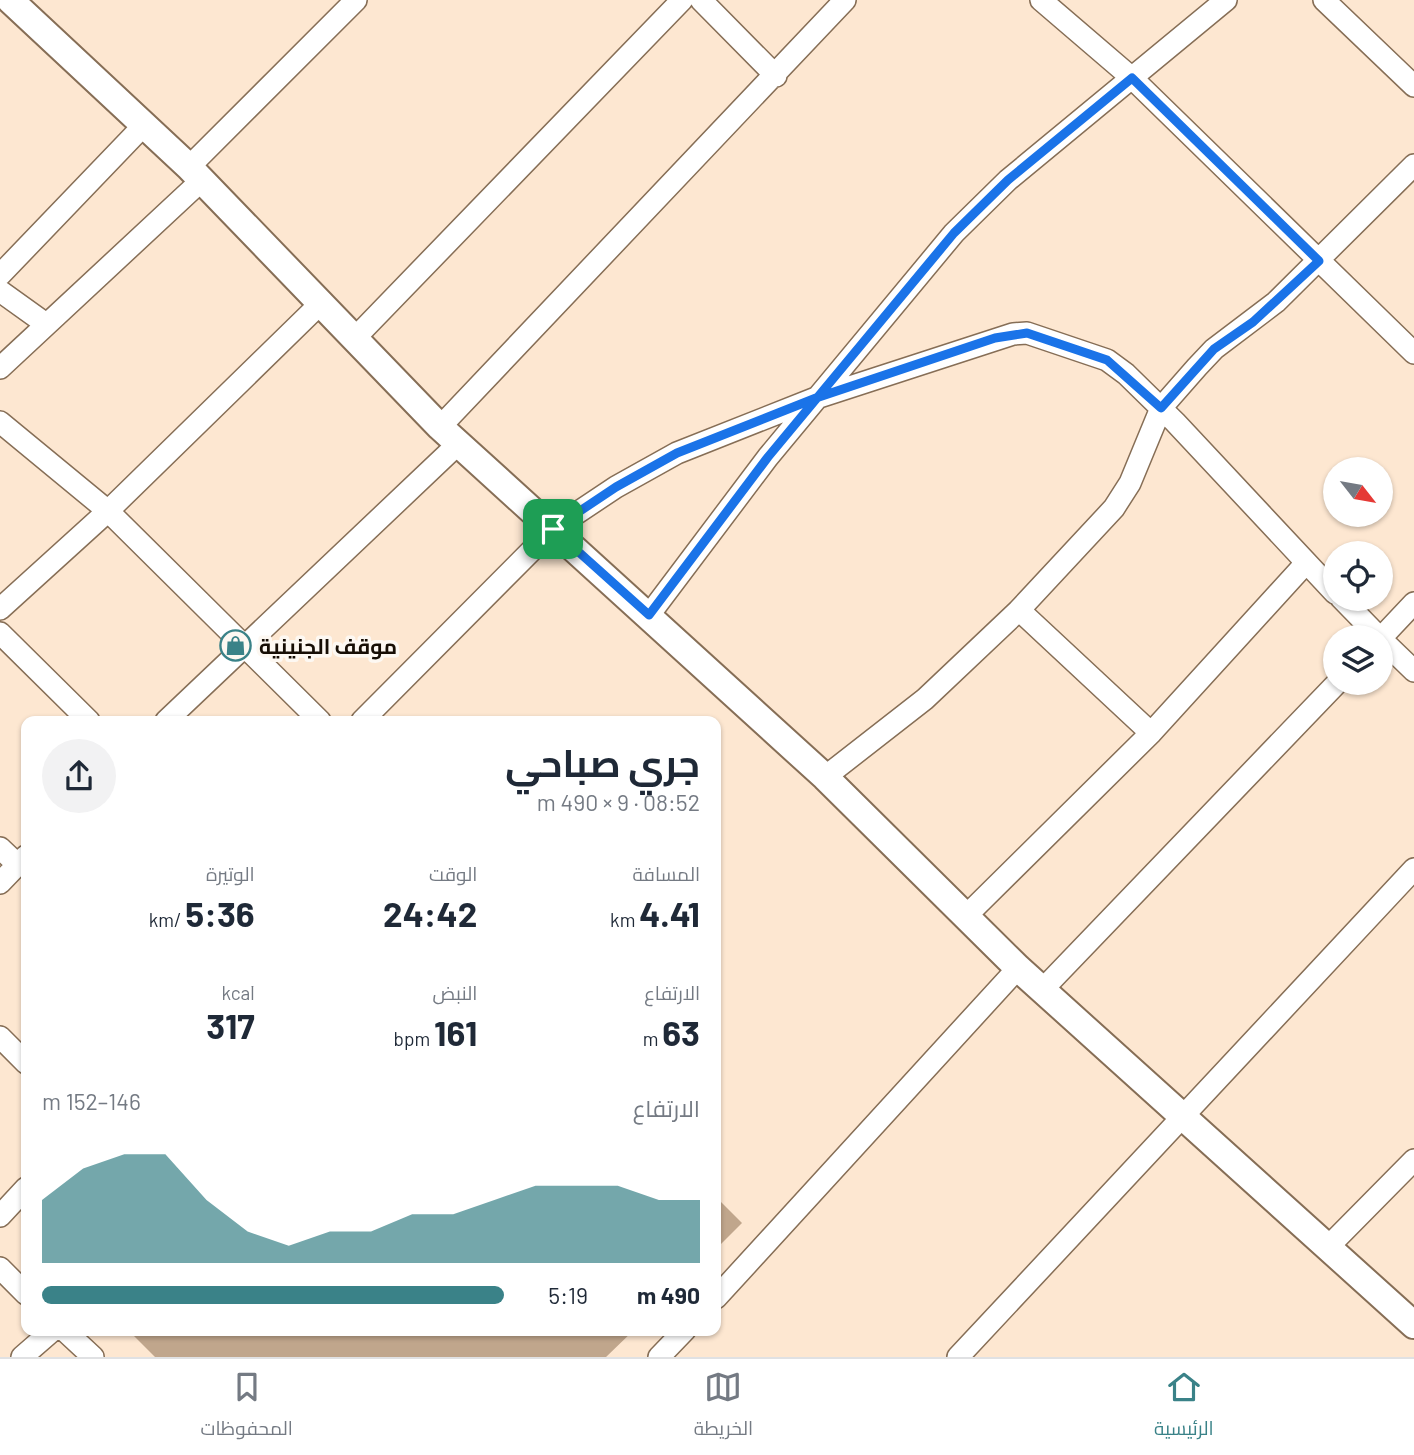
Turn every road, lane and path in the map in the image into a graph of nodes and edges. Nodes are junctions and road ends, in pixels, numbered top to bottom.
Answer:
1 (356, 0) edge
2 (682, 0) edge
3 (701, 0) edge
4 (845, 0) edge
5 (1041, 0) edge
6 (1226, 0) edge
7 (1324, 0) edge
8 (12, 1) edge
9 (776, 76) junction
10 (1132, 78) junction
11 (1414, 86) edge
12 (144, 125) junction
13 (1414, 165) edge
14 (196, 173) junction
15 (1319, 261) junction
16 (0, 275) edge
17 (0, 291) edge
18 (322, 302) junction
19 (46, 324) junction
20 (356, 337) junction
21 (1414, 352) edge
22 (0, 368) edge
23 (816, 398) junction
24 (1161, 408) junction
25 (0, 422) edge
26 (449, 436) junction
27 (108, 511) junction
28 (553, 529) junction
29 (1306, 563) junction
30 (1323, 581) edge
31 (1414, 603) edge
32 (0, 609) edge
33 (1019, 610) junction
34 (1353, 611) edge
35 (649, 615) junction
36 (1367, 625) edge
37 (1393, 625) edge
38 (0, 633) edge
39 (246, 646) junction
40 (1393, 651) edge
41 (1414, 671) edge
42 (1326, 695) edge
43 (84, 716) edge
44 (171, 716) edge
45 (315, 716) edge
46 (367, 716) edge
47 (1151, 733) junction
48 (825, 777) junction
49 (0, 848) edge
50 (21, 860) edge
51 (21, 862) edge
52 (1414, 869) edge
53 (0, 883) edge
54 (965, 917) junction
55 (1018, 968) junction
56 (1044, 988) junction
57 (0, 1037) edge
58 (21, 1058) edge
59 (1181, 1116) junction
60 (1414, 1160) edge
61 (21, 1193) edge
62 (0, 1216) edge
63 (1328, 1247) junction
64 (0, 1268) edge
65 (21, 1289) edge
66 (721, 1293) edge
67 (1414, 1325) edge
68 (46, 1336) edge
69 (70, 1336) edge
70 (679, 1336) edge
71 (22, 1357) edge
72 (93, 1357) edge
73 (659, 1357) edge
74 (958, 1357) edge

1 - 14 street
2 - 20 street
3 - 9 street
4 - 9 street
5 - 10 street
6 - 10 street
7 - 11 street
8 - 12 street
9 - 26 street
10 - 15 street
10 - 23 street
12 - 14 street
12 - 16 street
13 - 15 street
14 - 18 street
14 - 19 street
15 - 21 street
15 - 24 street
17 - 19 street
18 - 20 street
18 - 27 street
19 - 22 street
20 - 26 street
23 - 24 street
23 - 28 street
23 - 35 street
24 - 29 street
24 - 33 street
25 - 27 street
26 - 28 street
26 - 39 street
27 - 32 street
27 - 39 street
28 - 35 street
28 - 46 street
29 - 30 street
29 - 47 street
31 - 37 street
33 - 47 street
33 - 48 street
34 - 36 street
35 - 48 street
38 - 43 street
39 - 44 street
39 - 45 street
40 - 41 street
42 - 56 street
47 - 54 street
48 - 54 street
49 - 50 street
51 - 53 street
52 - 59 street
54 - 55 street
55 - 56 street
55 - 66 street
56 - 59 street
57 - 58 street
59 - 63 street
59 - 74 street
60 - 63 street
61 - 62 street
63 - 67 street
64 - 65 street
68 - 71 street
69 - 72 street
70 - 73 street

